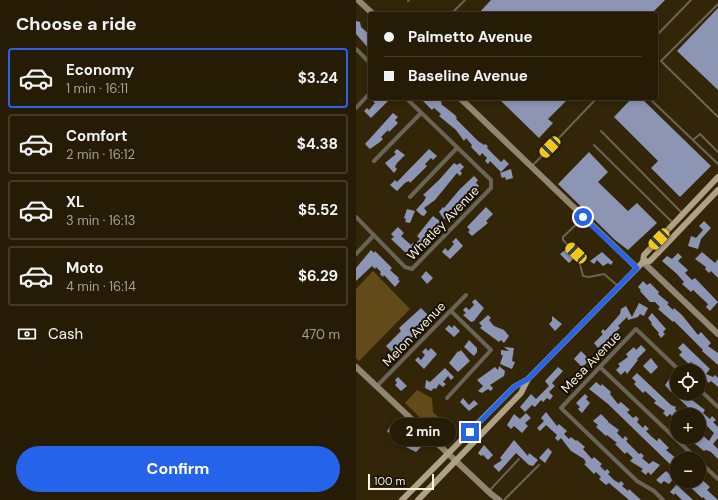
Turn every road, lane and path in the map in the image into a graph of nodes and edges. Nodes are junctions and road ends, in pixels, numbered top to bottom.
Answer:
1 (358, 0) edge
2 (465, 0) edge
3 (690, 0) edge
4 (718, 4) edge
5 (371, 12) edge
6 (453, 12) edge
7 (658, 34) edge
8 (356, 49) edge
9 (368, 60) edge
10 (368, 95) edge
11 (408, 100) edge
12 (462, 100) edge
13 (595, 100) edge
14 (651, 100) edge
15 (356, 108) edge
16 (421, 113) junction
17 (718, 117) edge
18 (601, 131) dead end
19 (693, 140) junction
20 (594, 146) dead end
21 (457, 148) junction
22 (718, 152) edge
23 (374, 161) dead end
24 (718, 164) edge
25 (531, 166) junction
26 (718, 177) edge
27 (718, 190) edge
28 (410, 197) dead end
29 (683, 214) junction
30 (356, 217) edge
31 (583, 217) junction
32 (674, 223) junction
33 (374, 235) junction
34 (356, 254) edge
35 (642, 262) junction
36 (637, 268) junction
37 (618, 287) junction
38 (466, 295) dead end
39 (451, 311) junction
40 (718, 334) edge
41 (673, 364) edge
42 (356, 367) edge
43 (600, 367) junction
44 (528, 379) junction
45 (376, 387) junction
46 (706, 396) edge
47 (447, 398) dead end
48 (718, 407) edge
49 (690, 452) edge
50 (447, 453) junction
51 (519, 459) dead end
52 (455, 461) junction
53 (539, 465) dead end
54 (706, 468) edge
55 (718, 479) edge
56 (488, 492) junction
57 (402, 500) edge
58 (418, 500) edge
59 (499, 500) edge
60 (504, 500) edge
61 (663, 500) edge

1 - 5 street
2 - 6 lane
3 - 7 lane
4 - 17 lane
8 - 9 street
10 - 15 street
11 - 16 street
12 - 25 street
13 - 25 lane
14 - 19 lane
16 - 21 street
16 - 23 street
18 - 29 lane
19 - 22 lane
19 - 24 lane
20 - 32 lane
21 - 28 street
21 - 33 street, Whatley Avenue
25 - 31 street
26 - 29 main road
27 - 35 main road
29 - 32 main road
30 - 33 street
31 - 36 street
31 - 37 lane
32 - 35 main road
33 - 34 street
35 - 36 main road
35 - 40 street
36 - 37 main road
37 - 44 main road
38 - 39 street, Melon Avenue
39 - 45 street, Melon Avenue
39 - 47 street
41 - 43 street, Mesa Avenue
42 - 45 street
43 - 49 street
43 - 61 street, Mesa Avenue
44 - 50 main road
44 - 52 main road
45 - 50 street
46 - 48 street
50 - 52 street
50 - 57 main road
51 - 56 lane
52 - 56 street
52 - 58 main road
53 - 60 lane
54 - 55 street
56 - 59 street

